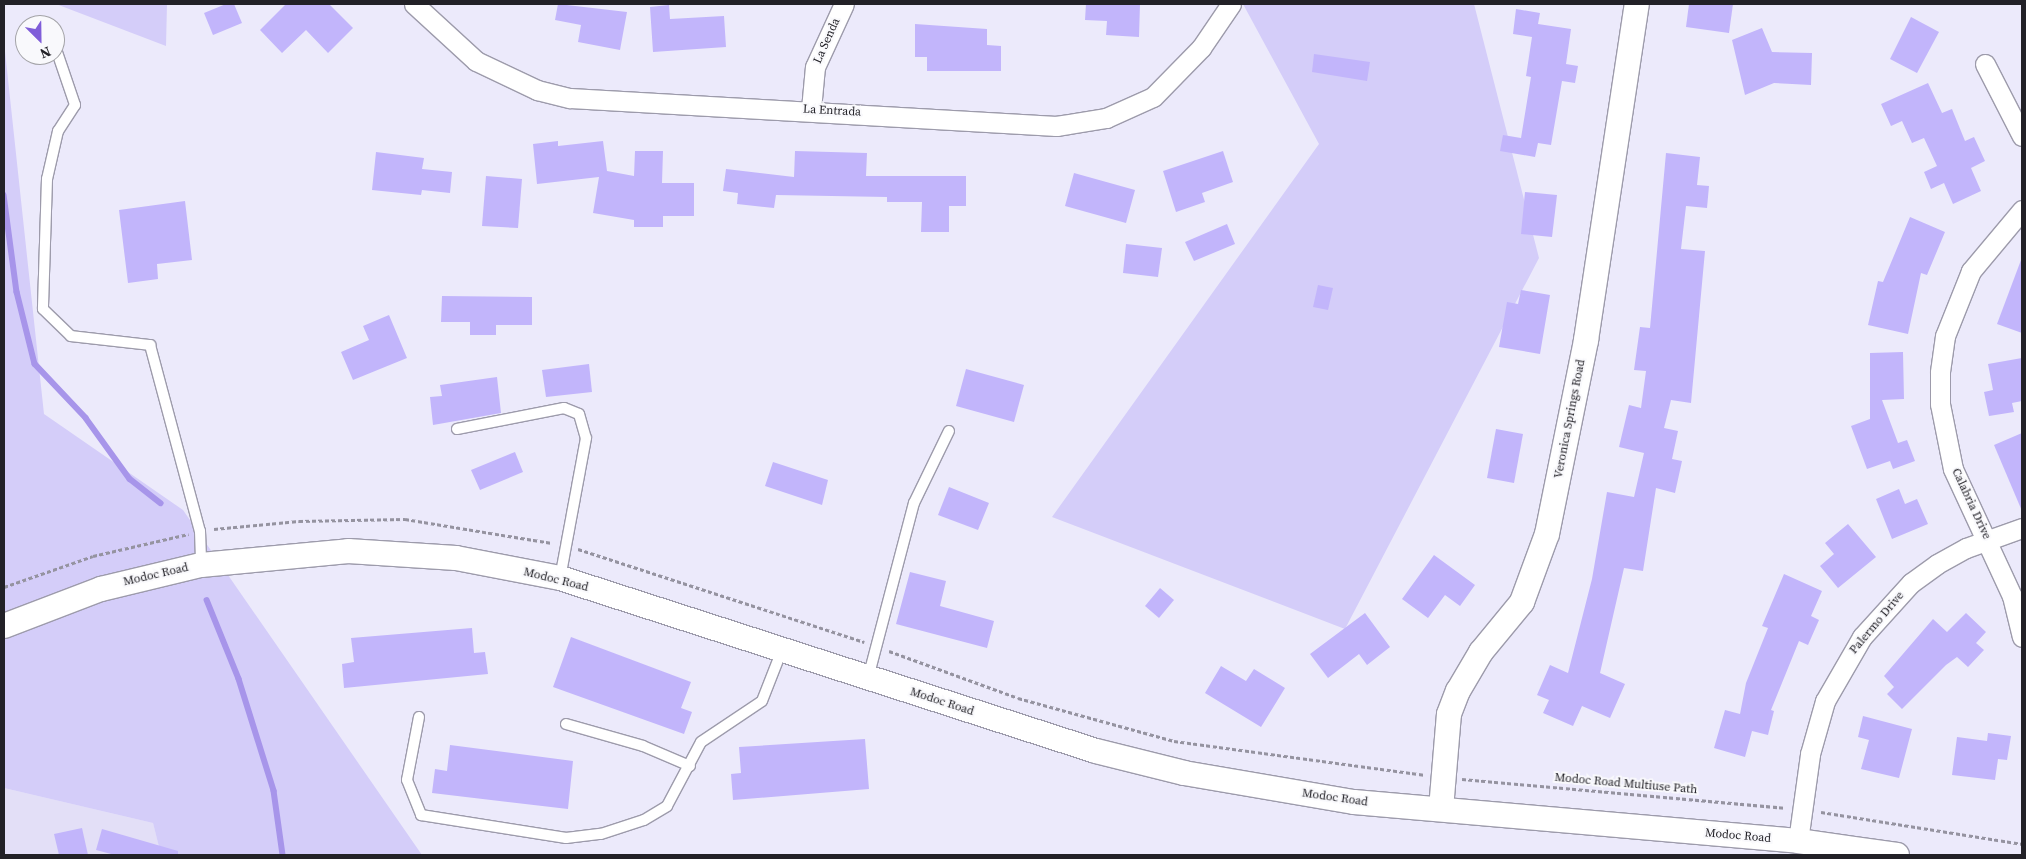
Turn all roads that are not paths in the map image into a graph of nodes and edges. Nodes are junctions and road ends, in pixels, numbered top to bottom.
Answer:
1 (414, 4) edge
2 (844, 4) edge
3 (1231, 4) edge
4 (1631, 5) edge
5 (1985, 64) dead end
6 (61, 65) edge
7 (812, 109) junction
8 (2022, 136) edge
9 (2022, 210) edge
10 (457, 429) dead end
11 (949, 431) dead end
12 (2022, 528) edge
13 (1989, 542) junction
14 (201, 565) junction
15 (560, 578) junction
16 (4, 626) edge
17 (2022, 637) edge
18 (782, 650) junction
19 (868, 678) junction
20 (419, 718) dead end
21 (566, 724) dead end
22 (690, 766) junction
23 (1441, 809) junction
24 (1798, 841) junction
25 (1897, 855) edge

1 - 7 street, La Entrada
2 - 7 street, La Senda
3 - 7 street, La Entrada
4 - 23 street, Veronica Springs Road
5 - 8 street
6 - 14 lane
9 - 13 street, Calabria Drive
10 - 15 lane
11 - 19 lane
12 - 13 street, Palermo Drive
13 - 17 street, Calabria Drive
13 - 24 street, Palermo Drive
14 - 15 street, Modoc Road
14 - 16 street, Modoc Road
15 - 18 street, Modoc Road
18 - 19 street, Modoc Road
18 - 22 lane
19 - 23 street, Modoc Road
20 - 22 lane
21 - 22 lane
23 - 24 street, Modoc Road
24 - 25 street, Modoc Road

